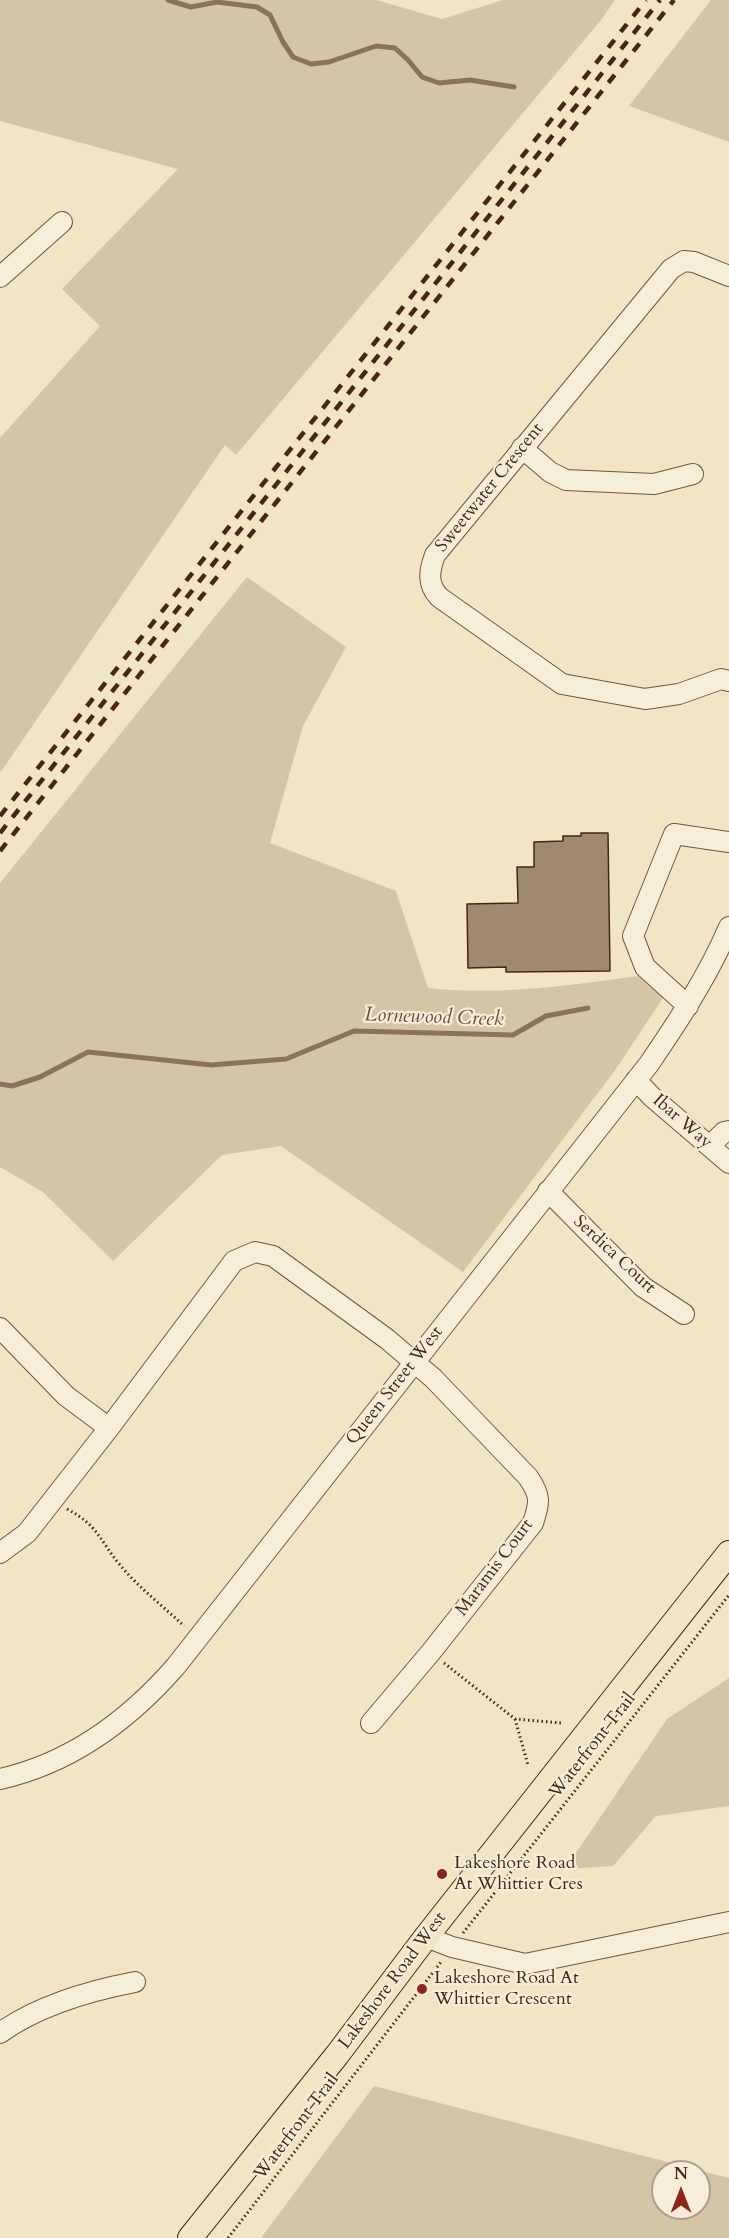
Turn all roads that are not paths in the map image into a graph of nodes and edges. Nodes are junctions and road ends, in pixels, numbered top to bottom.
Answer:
1 (62, 222) dead end
2 (729, 276) edge
3 (0, 277) edge
4 (522, 448) junction
5 (693, 474) dead end
6 (729, 681) edge
7 (729, 842) edge
8 (729, 927) edge
9 (688, 1006) junction
10 (636, 1080) junction
11 (729, 1131) edge
12 (710, 1146) junction
13 (729, 1163) edge
14 (548, 1191) junction
15 (684, 1314) dead end
16 (0, 1328) edge
17 (414, 1362) junction
18 (109, 1428) junction
19 (0, 1553) edge
20 (729, 1553) edge
21 (371, 1723) dead end
22 (0, 1779) edge
23 (729, 1922) edge
24 (426, 1937) junction
25 (135, 1982) dead end
26 (0, 2034) edge
27 (190, 2238) edge

1 - 3 street
2 - 4 street, Sweetwater Crescent
4 - 5 street
4 - 6 street, Sweetwater Crescent
7 - 9 street
8 - 9 street, Queen Street West
9 - 10 street, Queen Street West
10 - 12 street, Ibar Way
10 - 14 street, Queen Street West
11 - 12 street
12 - 13 street, Ibar Way
14 - 15 street, Serdica Court
14 - 17 street, Queen Street West
16 - 18 street
17 - 18 street
17 - 21 street, Maramis Court
17 - 22 street, Queen Street West
18 - 19 street
20 - 24 main road, Lakeshore Road West
23 - 24 street
24 - 27 main road, Lakeshore Road West
25 - 26 street

